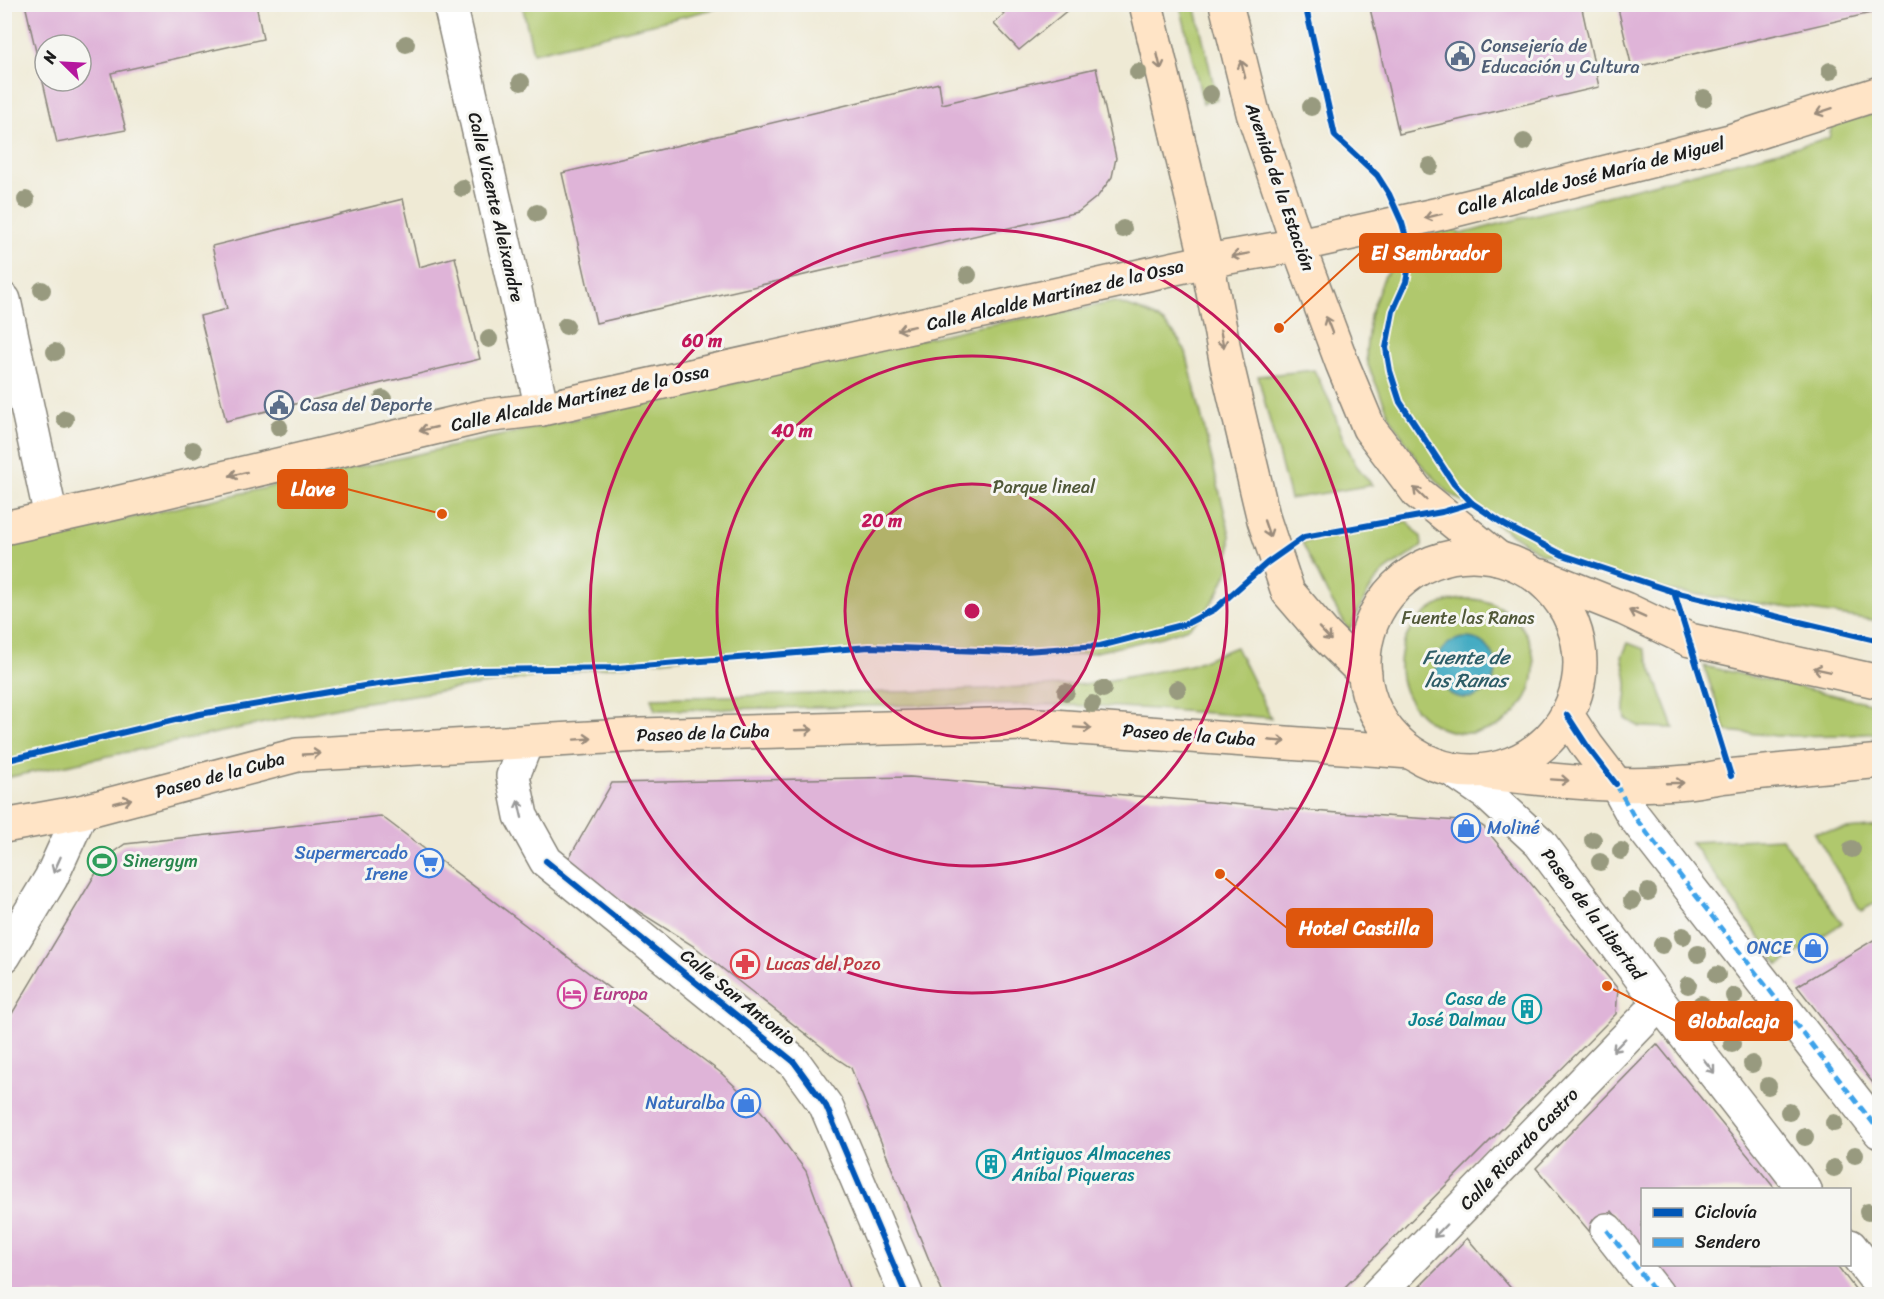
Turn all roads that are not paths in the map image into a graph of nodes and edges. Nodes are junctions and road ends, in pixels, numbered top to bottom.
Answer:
1 (450, 4) edge
2 (1146, 4) edge
3 (1226, 4) edge
4 (1880, 93) edge
5 (1298, 245) junction
6 (1207, 261) junction
7 (4, 300) edge
8 (542, 409) junction
9 (51, 517) junction
10 (4, 528) edge
11 (1498, 558) junction
12 (1534, 573) junction
13 (1365, 674) junction
14 (1880, 682) edge
15 (1567, 715) junction
16 (526, 743) junction
17 (1410, 752) junction
18 (1880, 761) edge
19 (1467, 771) junction
20 (1616, 784) junction
21 (81, 812) junction
22 (4, 826) edge
23 (4, 956) edge
24 (1660, 1003) junction
25 (1880, 1132) edge
26 (1803, 1188) edge
27 (1606, 1230) dead end
28 (1851, 1247) edge
29 (1880, 1285) edge
30 (905, 1294) edge
31 (1378, 1294) edge
32 (1657, 1294) edge

1 - 8 street, Calle Vicente Aleixandre
2 -> 6 main road
5 -> 3 main road, Avenida de la Estación
4 -> 5 main road, Calle Alcalde José María de Miguel
5 -> 6 main road, Calle Alcalde Martínez de la Ossa
11 -> 5 main road, Avenida de la Estación
6 -> 8 main road, Calle Alcalde Martínez de la Ossa
6 -> 13 main road
7 - 9 street
8 -> 9 main road, Calle Alcalde Martínez de la Ossa
9 - 10 main road, Calle Alcalde Martínez de la Ossa
11 - 12 main road
11 - 13 main road
14 -> 12 main road
12 - 15 main road
13 - 17 main road
15 - 19 main road
15 - 20 main road
16 -> 17 main road, Paseo de la Cuba
21 -> 16 main road, Paseo de la Cuba
30 -> 16 street, Calle San Antonio
17 - 19 main road
20 -> 18 main road
19 -> 20 main road
19 - 24 street, Paseo de la Libertad
20 - 25 street
21 - 22 main road, Paseo de la Cuba
21 -> 23 street
24 -> 26 street, Paseo de la Libertad
24 -> 31 street, Calle Ricardo Castro
27 - 32 street
28 - 29 street

